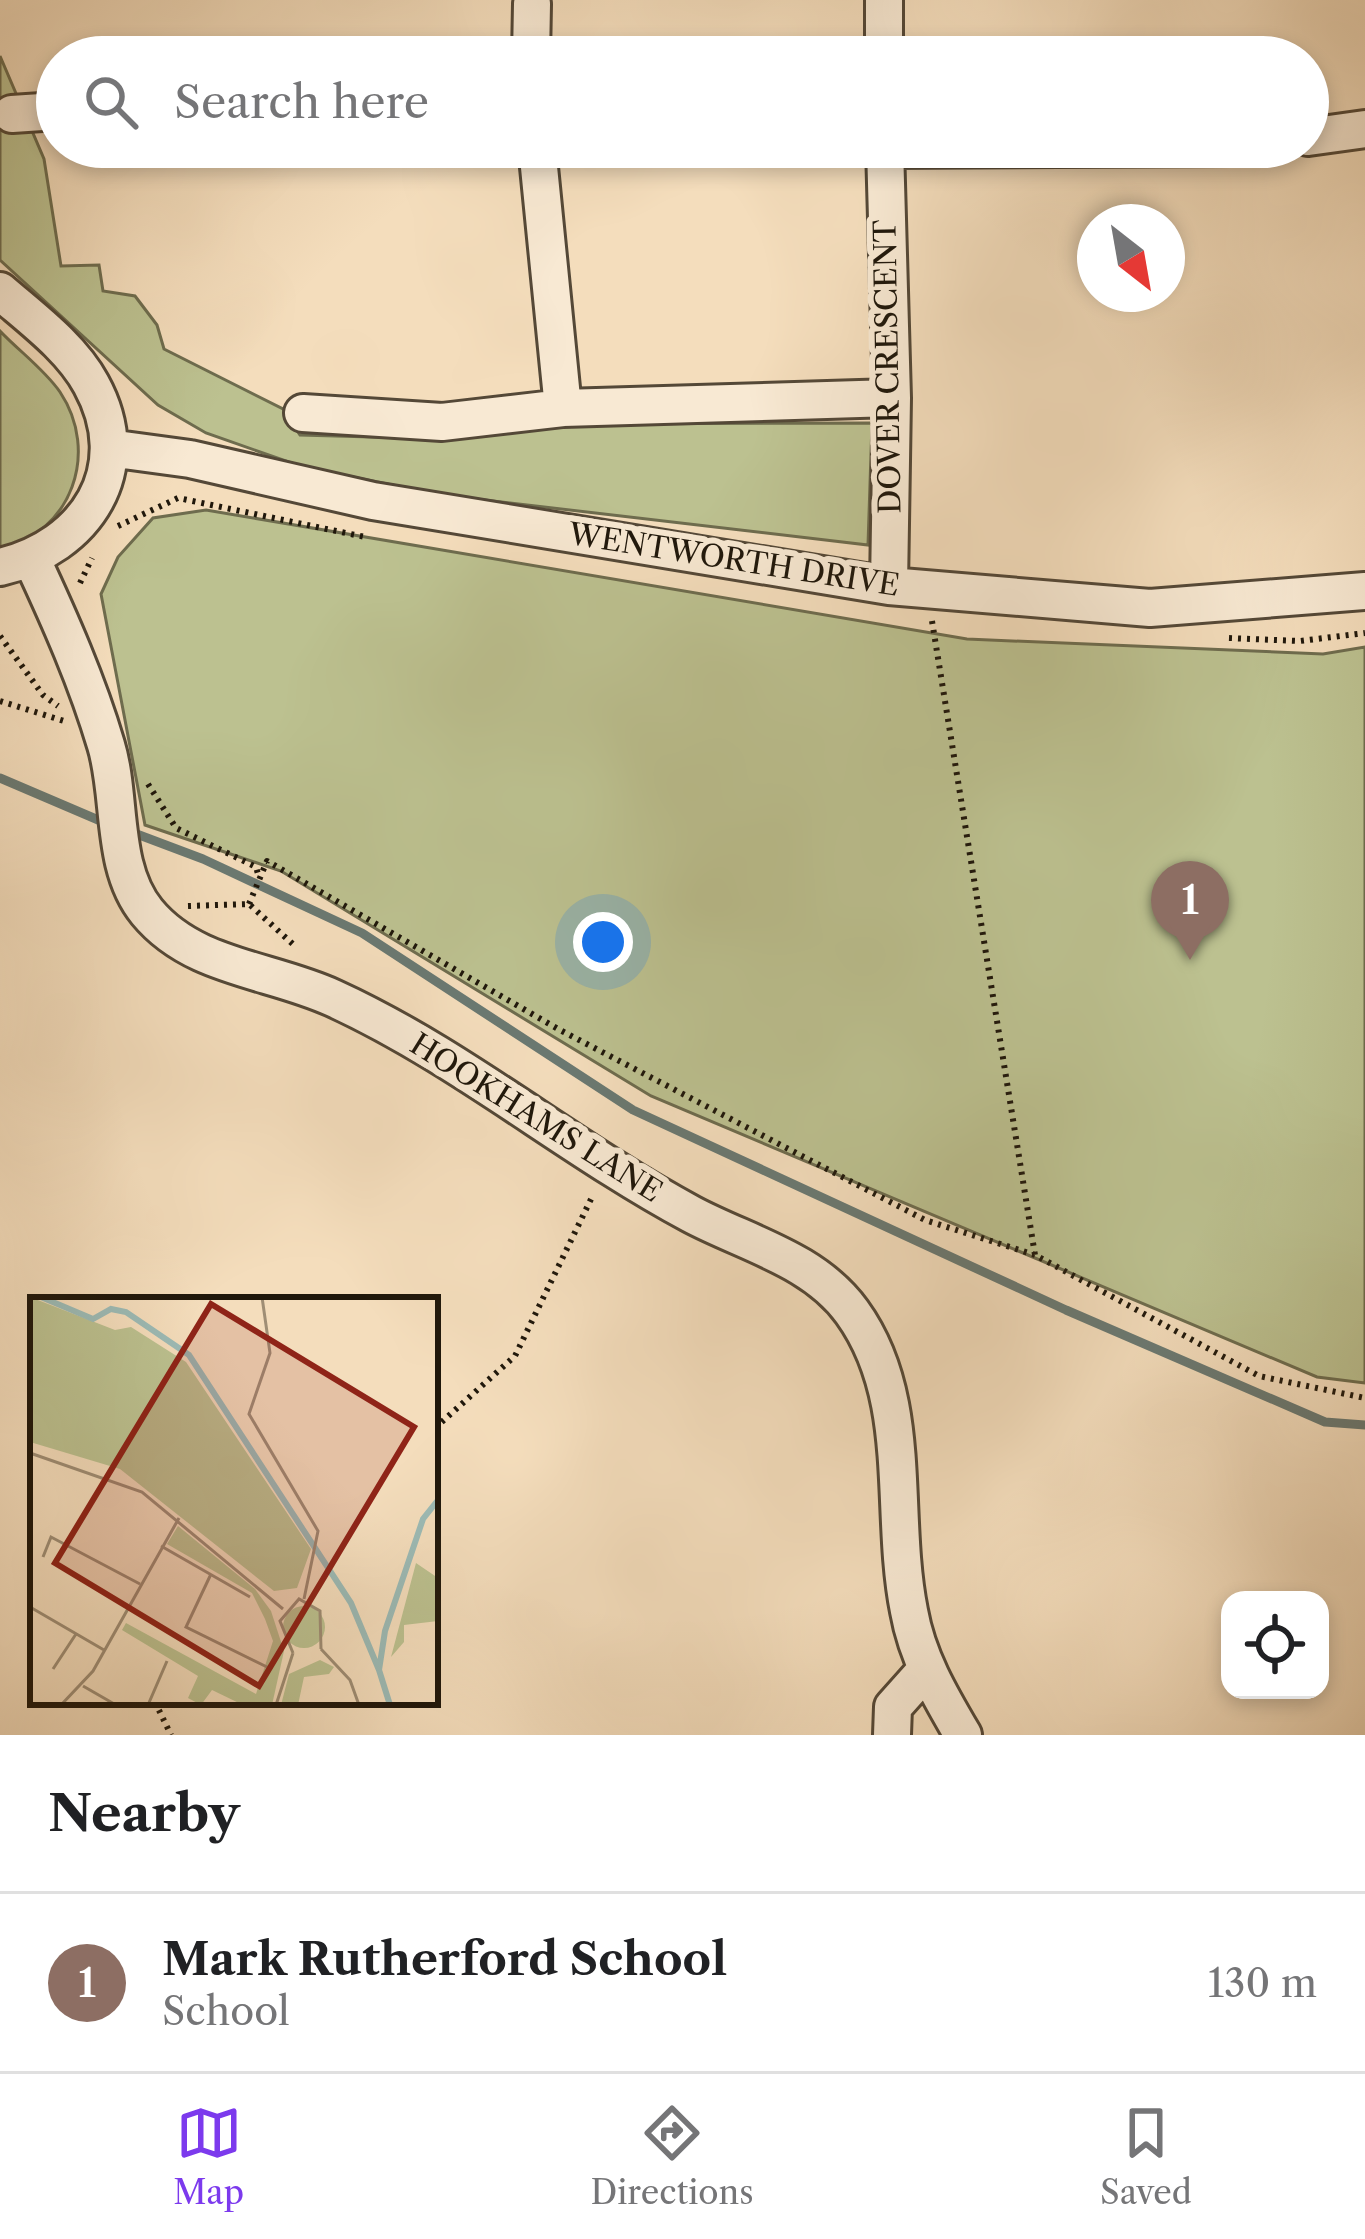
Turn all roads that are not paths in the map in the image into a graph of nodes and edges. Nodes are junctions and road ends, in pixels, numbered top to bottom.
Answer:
1 (884, 0) edge
2 (532, 4) dead end
3 (531, 36) edge
4 (884, 36) edge
5 (36, 112) edge
6 (12, 114) dead end
7 (1365, 129) edge
8 (1329, 133) edge
9 (539, 168) edge
10 (886, 168) edge
11 (0, 290) edge
12 (892, 398) junction
13 (563, 408) junction
14 (303, 412) dead end
15 (109, 448) junction
16 (16, 563) edge
17 (1365, 591) edge
18 (900, 601) junction
19 (926, 1670) junction
20 (892, 1735) edge
21 (963, 1735) edge

1 - 4 street
2 - 3 street
5 - 6 street
7 - 8 street
9 - 13 street
10 - 12 street, DOVER CRESCENT
11 - 15 street
12 - 13 street
12 - 18 street, DOVER CRESCENT
13 - 14 street
15 - 16 street
15 - 18 street, WENTWORTH DRIVE
16 - 19 street, HOOKHAMS LANE
17 - 18 street, WENTWORTH DRIVE
19 - 20 street
19 - 21 street, HOOKHAMS LANE

